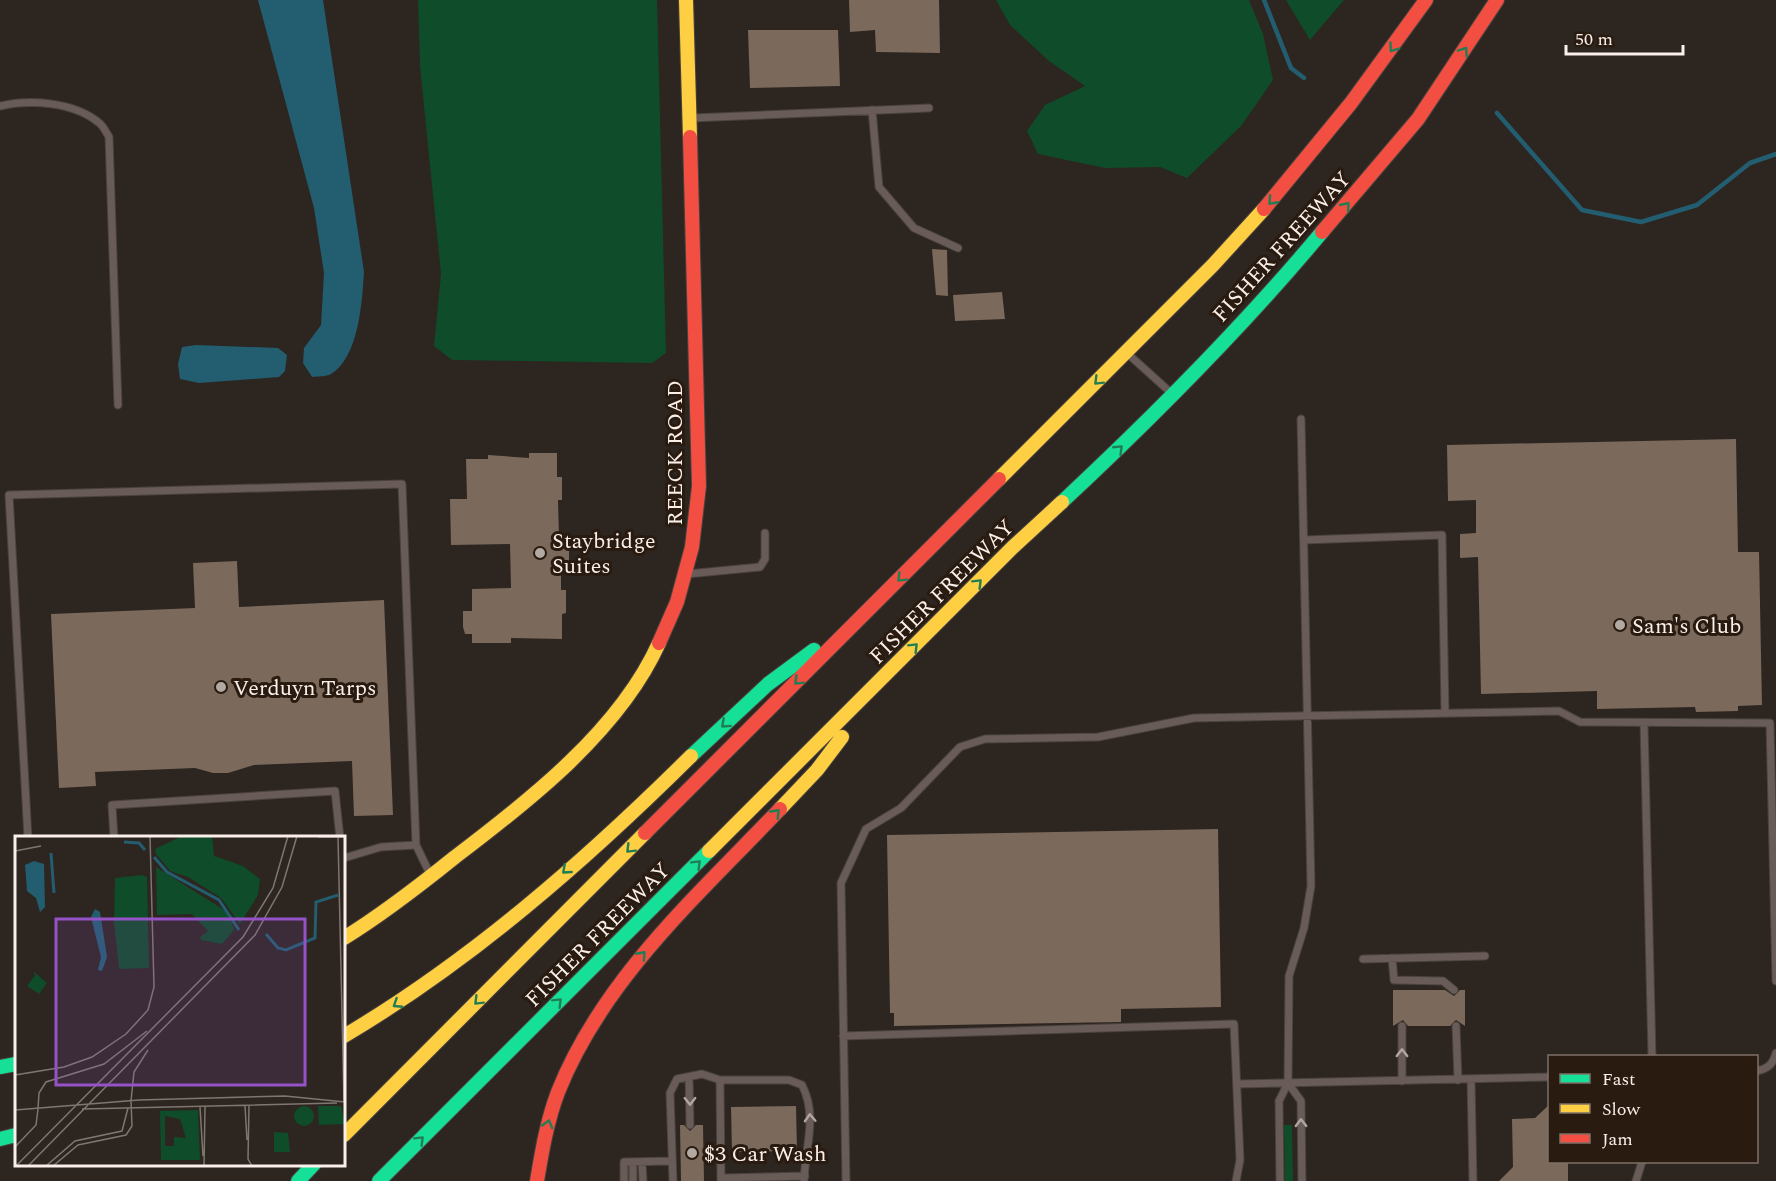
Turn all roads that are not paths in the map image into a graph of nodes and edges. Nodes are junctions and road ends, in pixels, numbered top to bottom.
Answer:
1 (687, 0) edge
2 (1426, 0) edge
3 (1497, 0) edge
4 (0, 106) edge
5 (930, 108) dead end
6 (872, 110) junction
7 (689, 118) junction
8 (958, 248) dead end
9 (1126, 353) junction
10 (1172, 394) junction
11 (118, 405) dead end
12 (1301, 420) dead end
13 (765, 533) dead end
14 (1304, 540) junction
15 (686, 574) junction
16 (854, 625) junction
17 (891, 670) junction
18 (1445, 713) junction
19 (1308, 717) junction
20 (1644, 723) junction
21 (28, 836) edge
22 (114, 836) edge
23 (340, 836) edge
24 (416, 845) junction
25 (345, 858) edge
26 (431, 876) junction
27 (345, 937) edge
28 (1485, 956) dead end
29 (1392, 958) junction
30 (1363, 959) dead end
31 (1401, 980) junction
32 (1776, 981) edge
33 (1402, 990) dead end
34 (1454, 990) dead end
35 (1402, 1026) dead end
36 (1456, 1026) dead end
37 (345, 1035) edge
38 (843, 1036) junction
39 (1776, 1053) edge
40 (1652, 1055) edge
41 (15, 1064) edge
42 (0, 1067) edge
43 (1758, 1071) edge
44 (689, 1077) junction
45 (1548, 1077) edge
46 (1472, 1079) junction
47 (720, 1080) junction
48 (1458, 1080) junction
49 (1402, 1081) junction
50 (1288, 1083) junction
51 (1237, 1084) junction
52 (690, 1125) dead end
53 (345, 1134) edge
54 (15, 1135) edge
55 (0, 1138) edge
56 (672, 1161) junction
57 (633, 1162) junction
58 (642, 1162) junction
59 (1641, 1163) edge
60 (312, 1166) edge
61 (721, 1179) edge
62 (805, 1179) edge
63 (298, 1181) edge
64 (379, 1181) edge
65 (537, 1181) edge
66 (624, 1181) edge
67 (633, 1181) edge
68 (643, 1181) edge
69 (673, 1181) edge
70 (846, 1181) edge
71 (1236, 1181) edge
72 (1280, 1181) edge
73 (1302, 1181) edge
74 (1473, 1181) edge
75 (1636, 1181) edge

1 - 7 main road, REECK ROAD
2 -> 9 main road, FISHER FREEWAY
10 -> 3 main road, FISHER FREEWAY
4 - 11 lane
5 - 6 lane
6 - 7 lane
6 - 8 lane
7 - 15 main road, REECK ROAD
9 - 10 lane
9 -> 16 main road, FISHER FREEWAY
17 -> 10 main road, FISHER FREEWAY
12 - 14 lane
13 - 15 lane
14 - 18 lane
14 - 19 lane
15 - 26 main road, REECK ROAD
16 -> 37 main road
16 -> 53 main road, FISHER FREEWAY
64 -> 17 main road, FISHER FREEWAY
65 -> 17 main road
18 - 19 lane
18 - 20 lane
19 - 38 lane
19 - 50 lane
20 - 32 lane
20 - 40 lane
21 - 24 lane
22 - 23 lane
24 - 25 lane
24 - 26 lane
26 - 27 main road, REECK ROAD
28 - 29 lane
29 - 30 lane
29 - 31 lane
31 - 33 lane
31 - 34 lane
49 -> 35 lane
36 - 48 lane
38 - 51 lane
38 - 70 lane
39 - 43 lane
41 - 42 main road
44 - 47 lane
44 -> 52 lane
44 - 56 lane
45 - 46 lane
46 - 48 lane
46 - 74 lane
47 - 61 lane
62 -> 47 lane
48 - 49 lane
49 - 50 lane
50 - 51 lane
50 - 72 lane
73 -> 50 lane
51 - 71 lane
54 - 55 main road
56 - 58 lane
56 - 69 lane
57 - 58 lane
57 - 66 lane
57 - 67 lane
58 - 68 lane
59 - 75 lane
60 - 63 main road
61 - 62 lane

